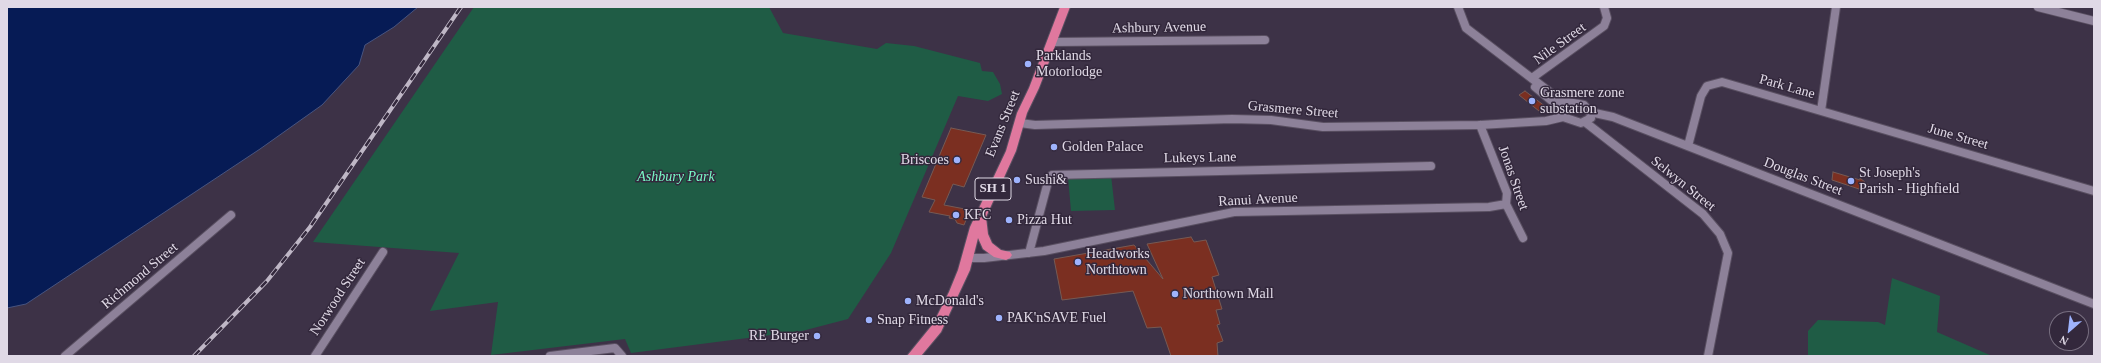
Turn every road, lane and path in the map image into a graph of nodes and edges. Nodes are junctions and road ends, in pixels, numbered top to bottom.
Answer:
1 (1458, 7) edge
2 (1604, 7) edge
3 (1836, 7) edge
4 (2038, 7) edge
5 (1066, 8) edge
6 (2094, 21) edge
7 (1265, 40) dead end
8 (1053, 42) junction
9 (1524, 74) junction
10 (1532, 78) junction
11 (1562, 105) junction
12 (1821, 110) junction
13 (1590, 112) junction
14 (1563, 117) junction
15 (1585, 122) junction
16 (1020, 123) junction
17 (1480, 125) junction
18 (1688, 146) junction
19 (1431, 166) dead end
20 (2092, 189) edge
21 (1506, 204) junction
22 (231, 215) dead end
23 (982, 219) junction
24 (1523, 238) dead end
25 (383, 252) dead end
26 (1029, 253) junction
27 (1006, 256) junction
28 (967, 258) junction
29 (2094, 304) edge
30 (917, 355) edge
31 (65, 356) edge
32 (315, 356) edge
33 (550, 356) edge
34 (622, 356) edge
35 (1708, 356) edge

1 - 9 street
2 - 10 street, Nile Street
3 - 12 street, Park Lane
4 - 6 street
5 - 8 highway, Evans Street / SH 1
7 - 8 street, Ashbury Avenue
8 - 16 highway, Evans Street / SH 1
9 - 10 street
9 - 11 street
10 - 11 street
11 - 13 street, Douglas Street
11 - 14 street
12 - 18 street, Park Lane
12 - 20 street, June Street
13 - 15 street
13 - 18 street, Douglas Street
14 - 15 street
14 - 17 street, Grasmere Street
15 - 35 street, Selwyn Street
16 - 17 street, Grasmere Street
16 - 23 highway, Evans Street / SH 1
17 - 21 street, Jonas Street
18 - 29 street, Douglas Street
19 - 26 street, Lukeys Lane
21 - 24 street, Jonas Street
21 - 26 street, Ranui Avenue
22 - 31 street, Richmond Street
23 - 27 highway
23 - 28 highway, Evans Street / SH 1
25 - 32 street, Norwood Street
26 - 27 street, Ranui Avenue
27 - 28 street, Ranui Avenue
28 - 30 highway, Evans Street / SH 1
33 - 34 street

